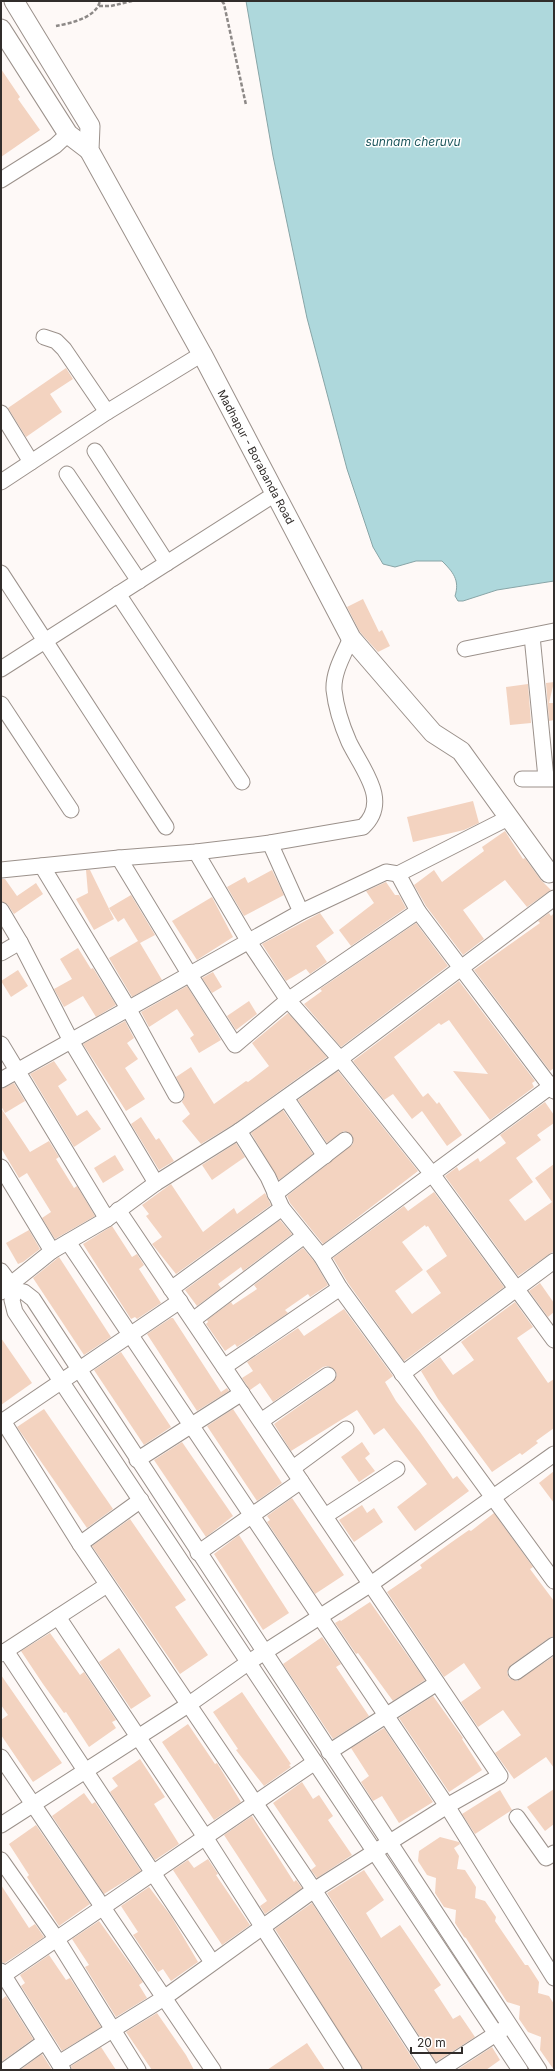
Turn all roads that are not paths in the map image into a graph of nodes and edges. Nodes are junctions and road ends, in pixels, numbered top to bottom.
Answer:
1 (14, 1) edge
2 (1, 29) edge
3 (68, 134) junction
4 (89, 150) junction
5 (1, 180) edge
6 (44, 337) dead end
7 (202, 354) junction
8 (107, 412) junction
9 (1, 413) edge
10 (95, 451) dead end
11 (32, 462) junction
12 (67, 474) dead end
13 (1, 482) edge
14 (275, 494) junction
15 (167, 563) junction
16 (1, 573) edge
17 (138, 581) junction
18 (118, 594) junction
19 (554, 631) edge
20 (532, 636) junction
21 (353, 640) junction
22 (44, 642) junction
23 (465, 649) dead end
24 (1, 669) edge
25 (1, 704) edge
26 (522, 779) dead end
27 (550, 779) edge
28 (242, 782) dead end
29 (71, 810) dead end
30 (508, 818) junction
31 (166, 827) dead end
32 (270, 843) junction
33 (196, 852) junction
34 (119, 858) junction
35 (42, 866) junction
36 (1, 870) edge
37 (398, 874) junction
38 (552, 875) edge
39 (554, 898) edge
40 (1, 910) edge
41 (418, 911) junction
42 (301, 912) junction
43 (20, 942) junction
44 (249, 942) junction
45 (1, 953) edge
46 (461, 969) junction
47 (190, 975) junction
48 (288, 1000) junction
49 (128, 1008) junction
50 (71, 1041) junction
51 (1, 1044) edge
52 (340, 1059) junction
53 (17, 1071) junction
54 (1, 1080) edge
55 (553, 1087) edge
56 (176, 1094) dead end
57 (286, 1098) junction
58 (239, 1131) junction
59 (345, 1140) dead end
60 (325, 1156) junction
61 (1, 1167) edge
62 (432, 1174) junction
63 (156, 1183) junction
64 (275, 1194) junction
65 (282, 1208) junction
66 (113, 1215) junction
67 (304, 1236) junction
68 (68, 1242) junction
69 (52, 1251) junction
70 (321, 1256) junction
71 (554, 1261) edge
72 (1, 1271) edge
73 (340, 1288) junction
74 (516, 1288) junction
75 (9, 1289) edge
76 (176, 1295) junction
77 (193, 1320) junction
78 (130, 1334) junction
79 (554, 1340) edge
80 (224, 1367) junction
81 (79, 1371) junction
82 (402, 1374) junction
83 (328, 1375) dead end
84 (63, 1382) junction
85 (242, 1393) junction
86 (261, 1421) junction
87 (191, 1425) junction
88 (346, 1429) dead end
89 (554, 1454) edge
90 (137, 1460) junction
91 (293, 1468) junction
92 (398, 1469) dead end
93 (301, 1481) junction
94 (494, 1498) junction
95 (141, 1500) junction
96 (251, 1515) junction
97 (325, 1516) junction
98 (80, 1544) junction
99 (198, 1552) junction
100 (554, 1581) edge
101 (371, 1584) junction
102 (107, 1585) junction
103 (319, 1616) junction
104 (58, 1617) junction
105 (554, 1645) edge
106 (3, 1652) edge
107 (264, 1652) junction
108 (249, 1662) junction
109 (516, 1672) dead end
110 (438, 1683) junction
111 (188, 1705) junction
112 (386, 1715) junction
113 (139, 1736) junction
114 (330, 1752) junction
115 (1, 1757) edge
116 (315, 1762) junction
117 (85, 1771) junction
118 (255, 1803) junction
119 (33, 1804) junction
120 (447, 1806) junction
121 (517, 1817) dead end
122 (1, 1825) edge
123 (205, 1837) junction
124 (388, 1842) junction
125 (374, 1851) junction
126 (554, 1853) edge
127 (1, 1860) edge
128 (154, 1874) junction
129 (314, 1890) junction
130 (104, 1908) junction
131 (263, 1926) junction
132 (56, 1938) junction
133 (212, 1962) junction
134 (2, 1974) edge
135 (554, 1978) edge
136 (164, 1998) junction
137 (509, 2025) junction
138 (111, 2029) junction
139 (496, 2034) junction
140 (44, 2042) junction
141 (61, 2067) edge
142 (4, 2070) edge
143 (138, 2070) edge
144 (213, 2070) edge
145 (354, 2070) edge
146 (431, 2070) edge
147 (440, 2070) edge
148 (520, 2070) edge
149 (540, 2070) edge

1 - 4 street
2 - 3 street
3 - 4 street
3 - 5 street
4 - 7 street, Madhapur - Borabanda Road
6 - 8 street
7 - 8 street
7 - 14 street, Madhapur - Borabanda Road
8 - 11 street
9 - 11 street
10 - 15 street
11 - 13 street
12 - 17 street
14 - 15 street
14 - 21 street, Madhapur - Borabanda Road
15 - 17 street
16 - 22 street
17 - 18 street
18 - 22 street
18 - 28 street
19 - 20 street
20 - 23 street
20 - 27 street
21 - 30 street, Madhapur - Borabanda Road
21 - 32 street
22 - 24 street
22 - 31 street
25 - 29 street
26 - 27 street
30 - 37 street
30 - 38 street, Madhapur - Borabanda Road
32 - 33 street
32 - 42 street
33 - 34 street
33 - 44 street
34 - 35 street
34 - 47 street
35 - 36 street
35 - 49 street
37 - 41 street
37 - 42 street
39 - 46 street
40 - 43 street
41 - 46 street
41 - 48 street
42 - 44 street
43 - 45 street
43 - 50 street
44 - 47 street
44 - 48 street
46 - 52 street
46 - 55 street
47 - 48 street
47 - 49 street
48 - 52 street
49 - 50 street
49 - 56 street
50 - 53 street
50 - 63 street
51 - 53 street
52 - 57 street
52 - 62 street
53 - 54 street
53 - 66 street
55 - 62 street
57 - 58 street
57 - 60 street
58 - 63 street
58 - 64 street
59 - 60 street
60 - 64 street
61 - 69 street
62 - 70 street
62 - 74 street
63 - 66 street
64 - 65 street
65 - 67 street
65 - 76 street
66 - 68 street
66 - 76 street
67 - 70 street
67 - 77 street
68 - 69 street
68 - 78 street
69 - 75 street
70 - 73 street
71 - 74 street
72 - 75 street
73 - 80 street
73 - 82 street
74 - 79 street
74 - 82 street
75 - 81 street
75 - 84 street
76 - 77 street
76 - 78 street
77 - 80 street
78 - 81 street
78 - 87 street
80 - 85 street
81 - 84 street
81 - 90 street
82 - 94 street
83 - 86 street
84 - 95 street
84 - 98 street
85 - 86 street
85 - 87 street
86 - 91 street
87 - 90 street
87 - 96 street
88 - 91 street
89 - 94 street
90 - 99 street
91 - 93 street
92 - 97 street
93 - 96 street
93 - 97 street
94 - 100 street
94 - 101 street
95 - 98 street
95 - 108 street
96 - 99 street
96 - 103 street
97 - 101 street
98 - 102 street
99 - 107 street
101 - 103 street
101 - 110 street
102 - 104 street
102 - 111 street
103 - 107 street
103 - 112 street
104 - 106 street
104 - 113 street
105 - 109 street
106 - 117 street
107 - 108 street
107 - 114 street
108 - 111 street
108 - 116 street
110 - 112 street
110 - 120 street
111 - 113 street
111 - 118 street
112 - 114 street
112 - 120 street
113 - 117 street
113 - 123 street
114 - 124 street
115 - 119 street
116 - 118 street
116 - 125 street
117 - 119 street
117 - 128 street
118 - 123 street
118 - 129 street
119 - 122 street
119 - 130 street
120 - 124 street
120 - 135 street
121 - 126 street
123 - 128 street
123 - 131 street
124 - 125 street
124 - 137 street
125 - 129 street
125 - 139 street
127 - 132 street
128 - 130 street
128 - 133 street
129 - 131 street
129 - 146 street
130 - 132 street
130 - 136 street
131 - 133 street
131 - 145 street
132 - 134 street
132 - 138 street
133 - 136 street
134 - 140 street
136 - 138 street
136 - 144 street
137 - 139 street
137 - 149 street
138 - 141 street
138 - 143 street
139 - 147 street
139 - 148 street
140 - 141 street
140 - 142 street

